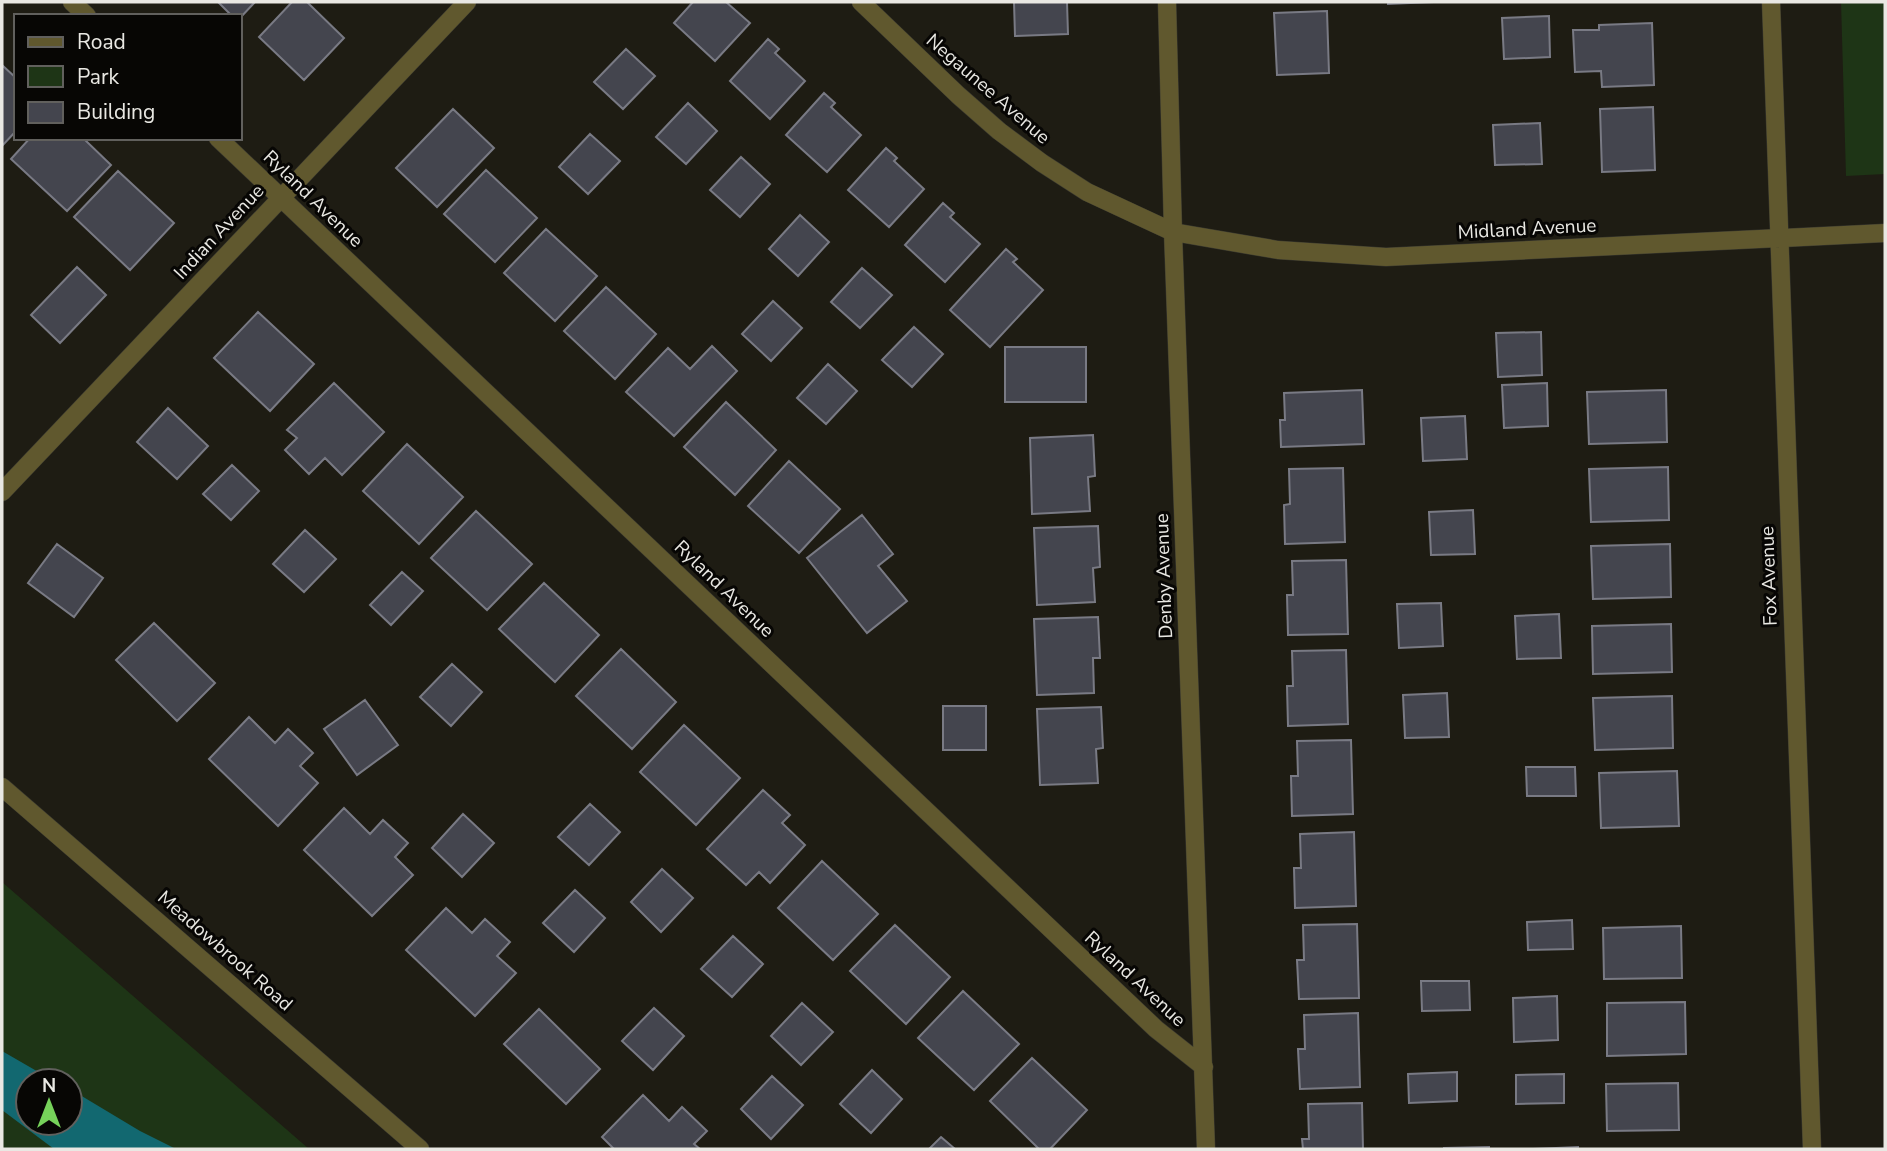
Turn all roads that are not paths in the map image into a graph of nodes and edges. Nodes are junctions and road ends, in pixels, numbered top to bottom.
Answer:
1 (72, 2) edge
2 (467, 2) edge
3 (861, 2) edge
4 (1167, 2) edge
5 (1770, 2) edge
6 (85, 14) edge
7 (220, 140) edge
8 (281, 198) junction
9 (1172, 232) junction
10 (1885, 233) edge
11 (1778, 239) junction
12 (2, 492) edge
13 (2, 787) edge
14 (1204, 1067) junction
15 (420, 1149) edge
16 (1206, 1149) edge
17 (1812, 1149) edge

1 - 6 street
2 - 8 street, Indian Avenue
3 - 9 street, Negaunee Avenue
4 - 9 street, Denby Avenue
5 - 11 street, Fox Avenue
7 - 8 street, Ryland Avenue
8 - 12 street, Indian Avenue
8 - 14 street, Ryland Avenue
9 - 11 street, Midland Avenue
9 - 14 street, Denby Avenue
10 - 11 street, Midland Avenue
11 - 17 street, Fox Avenue
13 - 15 street, Meadowbrook Road
14 - 16 street, Denby Avenue

